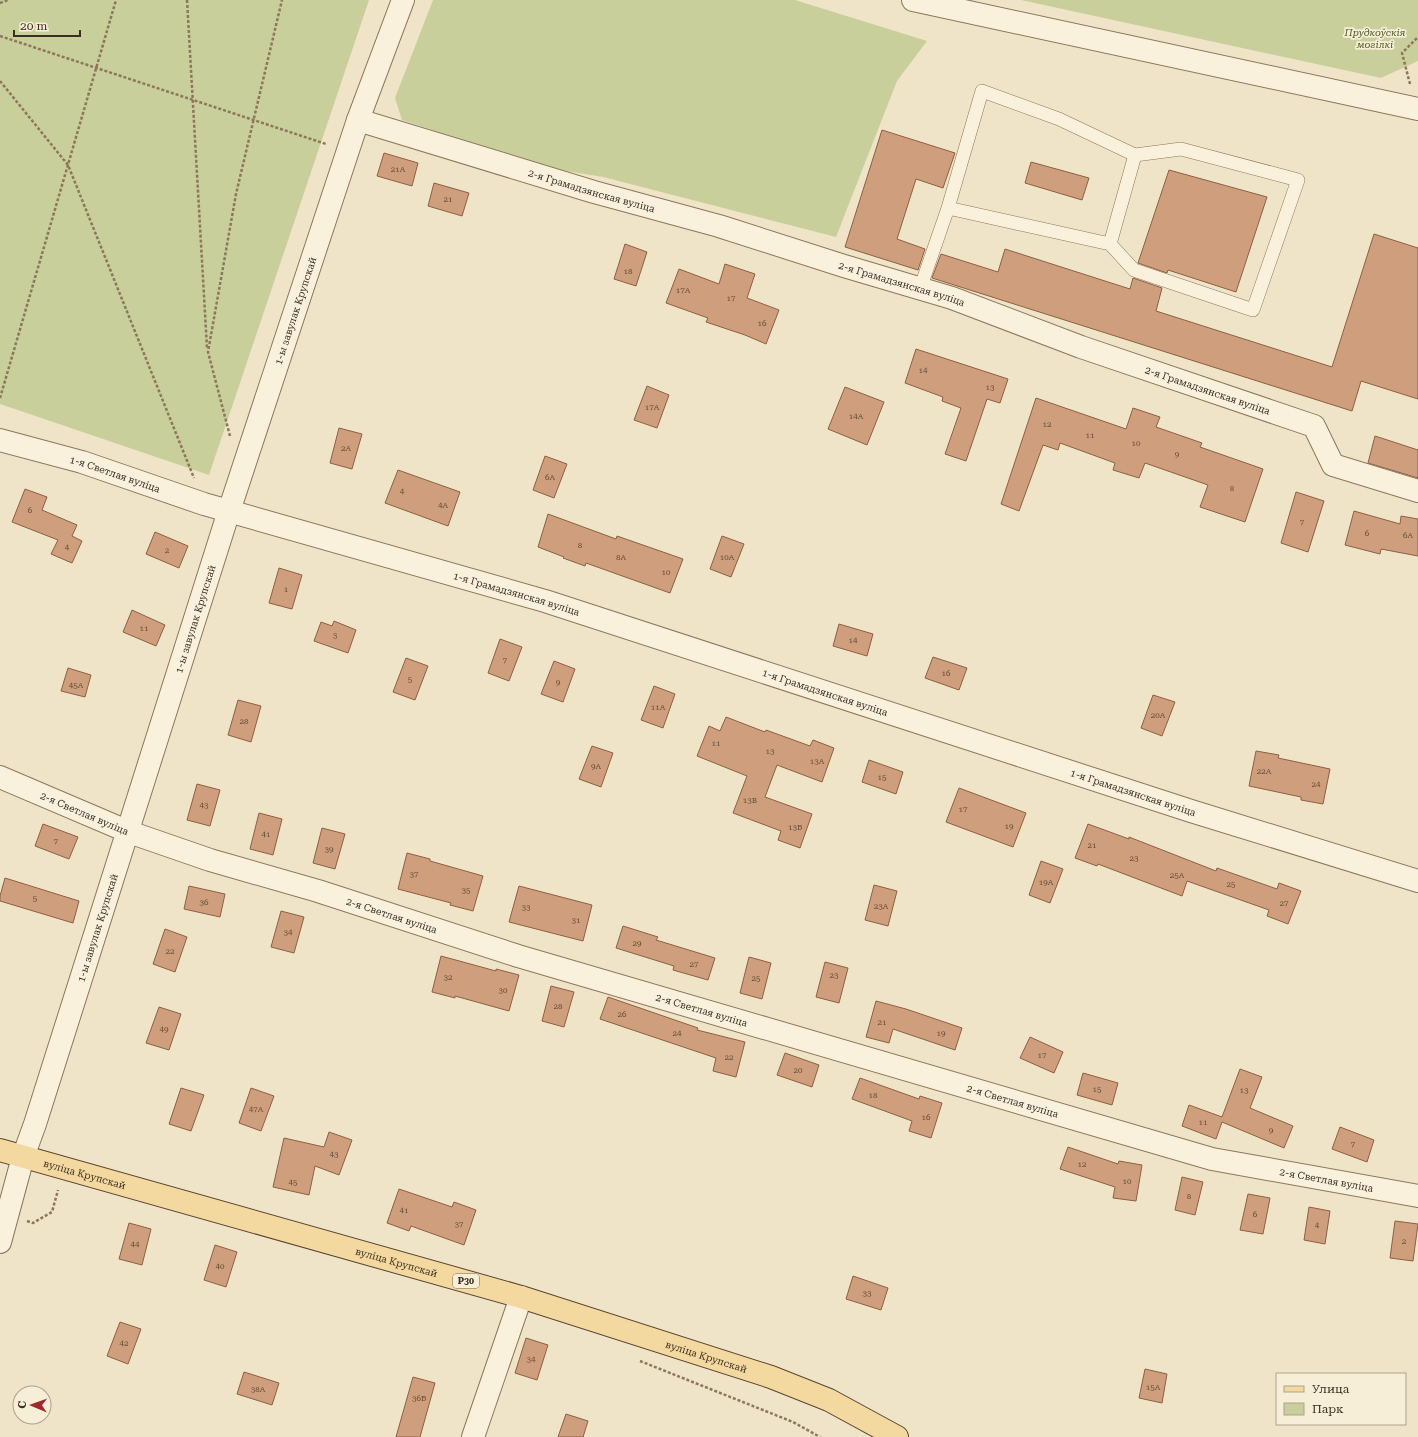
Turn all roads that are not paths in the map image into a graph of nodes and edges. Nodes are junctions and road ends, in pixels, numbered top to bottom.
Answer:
1 (402, 0) edge
2 (913, 0) edge
3 (1418, 109) edge
4 (358, 120) junction
5 (1135, 155) junction
6 (948, 208) junction
7 (1110, 244) junction
8 (920, 289) junction
9 (0, 440) edge
10 (1418, 491) edge
11 (229, 511) junction
12 (0, 777) edge
13 (129, 832) junction
14 (1418, 881) edge
15 (0, 1150) edge
16 (23, 1157) junction
17 (1418, 1196) edge
18 (0, 1242) edge
19 (521, 1296) junction
20 (473, 1437) edge
21 (897, 1437) edge

1 - 4 street, 1-ы завулак Крупскай
2 - 3 street
4 - 8 street, 2-я Грамадзянская вуліца
4 - 11 street, 1-ы завулак Крупскай
5 - 6 lane
5 - 7 lane
5 - 7 lane
6 - 7 lane
6 - 8 lane
8 - 10 street, 2-я Грамадзянская вуліца
9 - 11 street, 1-я Светлая вуліца
11 - 13 street, 1-ы завулак Крупскай
11 - 14 street, 1-я Грамадзянская вуліца
12 - 13 street, 2-я Светлая вуліца
13 - 16 street, 1-ы завулак Крупскай
13 - 17 street, 2-я Светлая вуліца
15 - 16 main road, вуліца Крупскай / Р30
16 - 18 street, 1-ы завулак Крупскай
16 - 19 main road, вуліца Крупскай / Р30
19 - 20 street
19 - 21 main road, вуліца Крупскай / Р30

